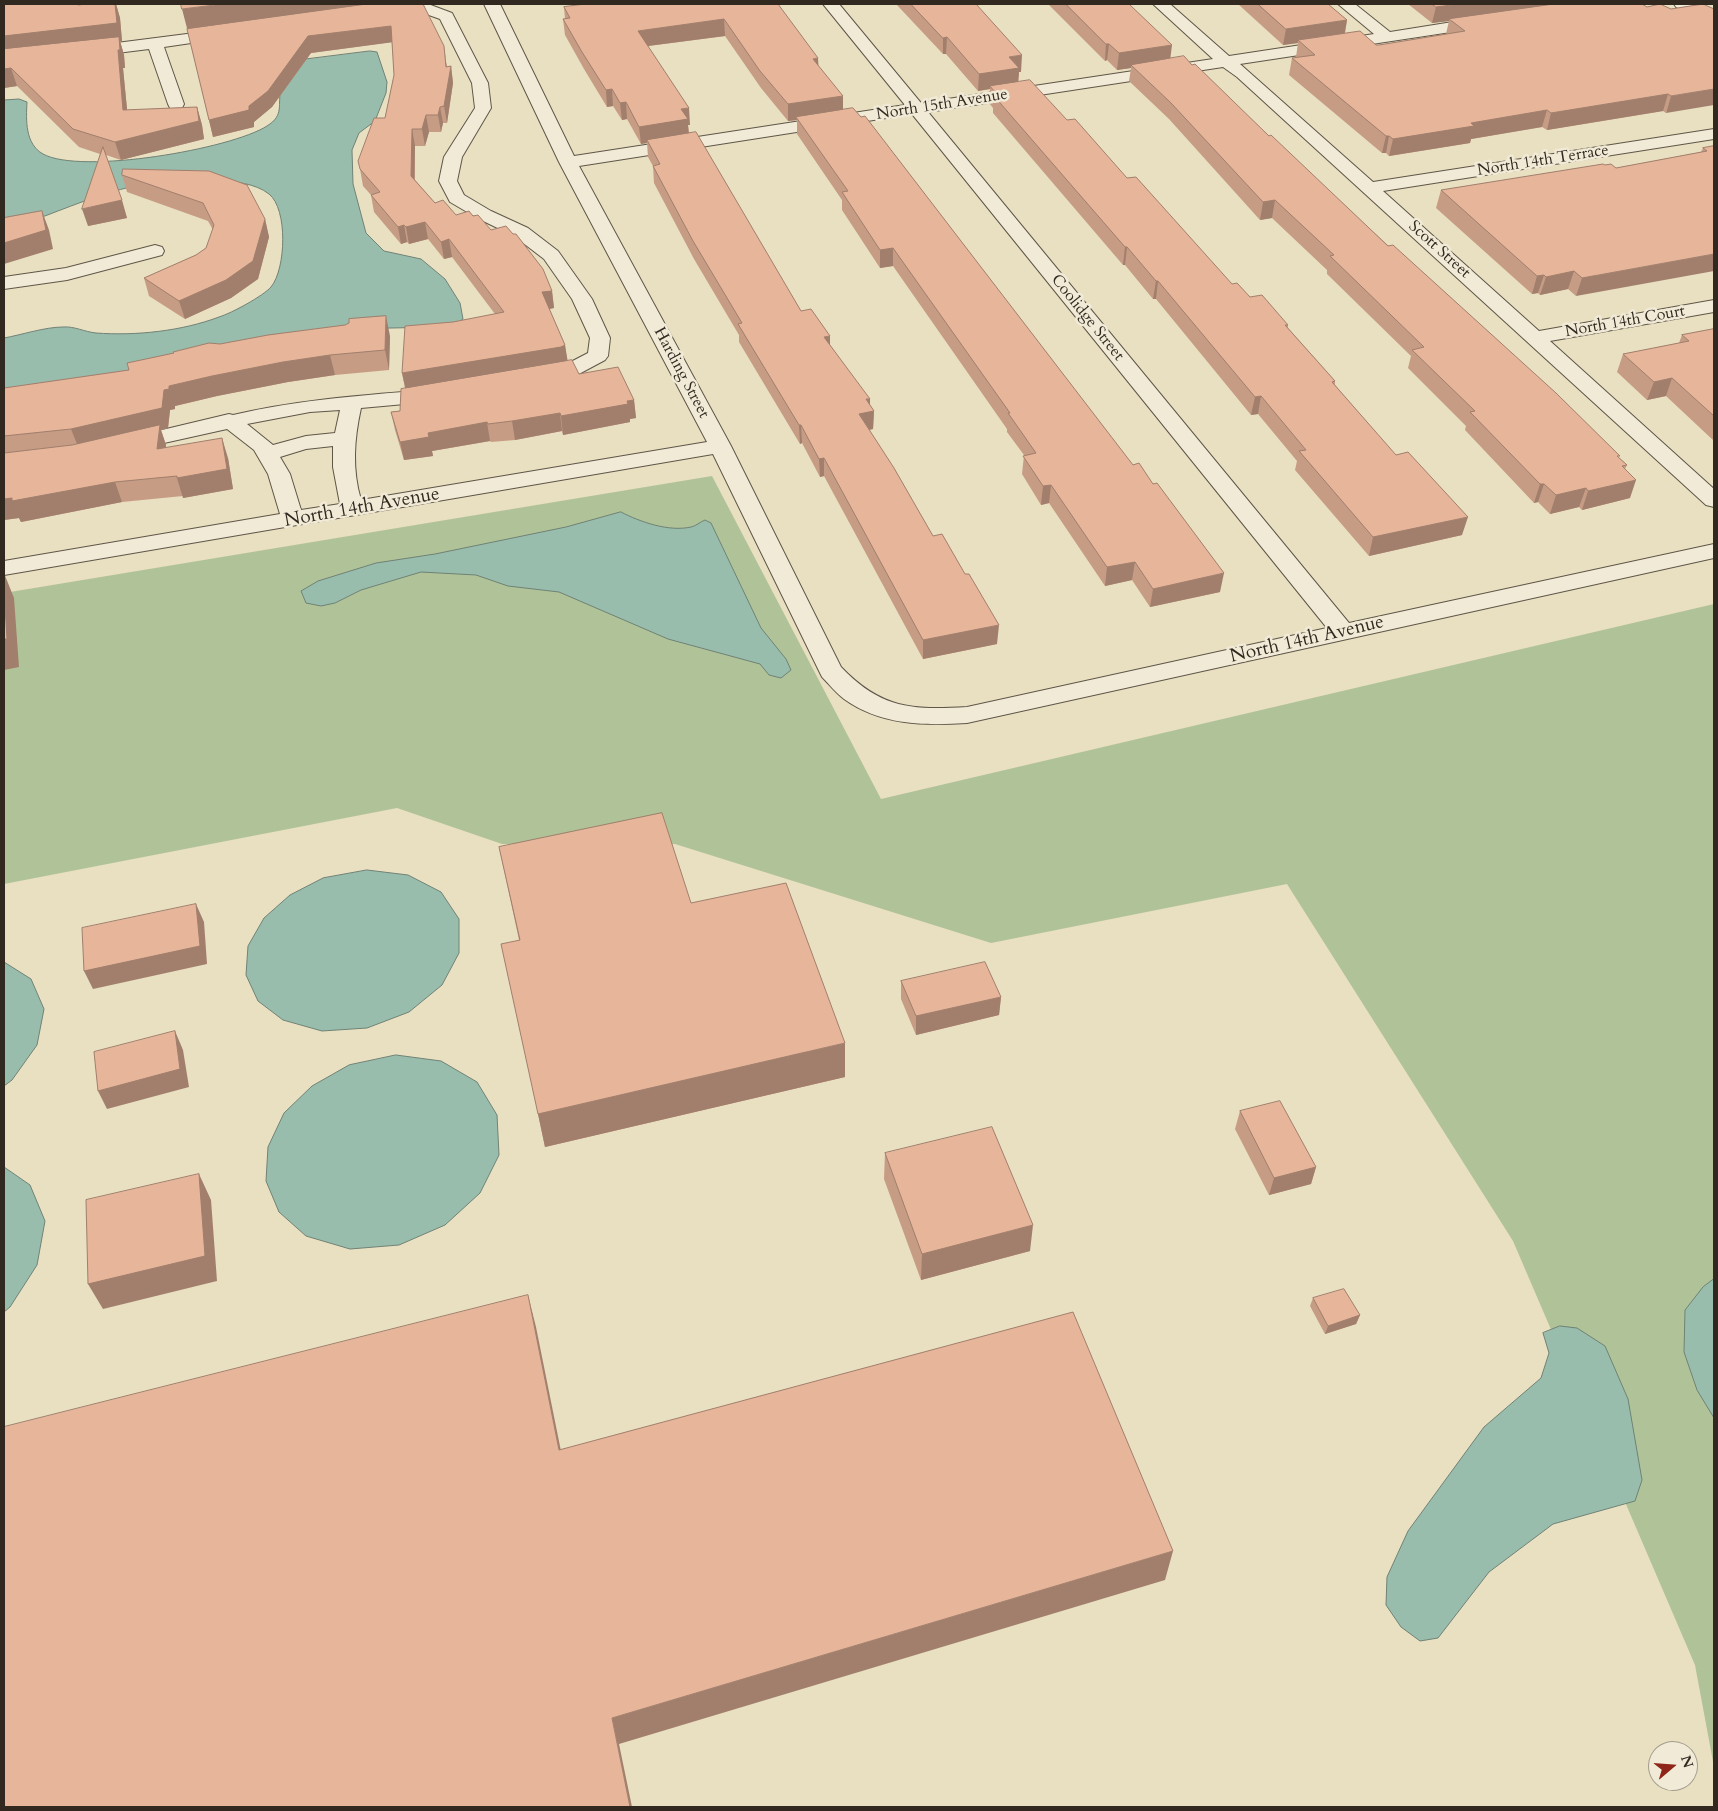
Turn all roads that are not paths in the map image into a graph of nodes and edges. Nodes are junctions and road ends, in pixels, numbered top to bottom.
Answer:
1 (492, 4) edge
2 (831, 4) edge
3 (1161, 4) edge
4 (1346, 4) edge
5 (1682, 4) edge
6 (368, 14) edge
7 (1501, 20) edge
8 (1714, 22) edge
9 (242, 32) edge
10 (1386, 36) junction
11 (156, 44) junction
12 (70, 54) edge
13 (1224, 60) junction
14 (176, 104) dead end
15 (918, 109) junction
16 (1714, 134) edge
17 (568, 162) junction
18 (1372, 188) junction
19 (155, 251) dead end
20 (4, 283) edge
21 (1714, 306) edge
22 (1536, 338) junction
23 (517, 383) edge
24 (454, 392) edge
25 (352, 402) junction
26 (229, 420) junction
27 (344, 439) junction
28 (720, 446) junction
29 (105, 451) edge
30 (269, 454) junction
31 (1714, 500) edge
32 (352, 509) junction
33 (292, 519) junction
34 (1714, 551) edge
35 (4, 568) edge
36 (1343, 632) junction
37 (898, 712) joint

1 - 17 street, Harding Street
2 - 15 street, Coolidge Street
3 - 13 street, Scott Street
4 - 10 street
5 - 8 street
6 - 23 street
7 - 10 street, North 15th Avenue
9 - 11 street
10 - 13 street, North 15th Avenue
11 - 12 street
11 - 14 street
13 - 15 street, North 15th Avenue
13 - 18 street, Scott Street
15 - 17 street, North 15th Avenue
15 - 36 street, Coolidge Street
16 - 18 street, North 14th Terrace
17 - 28 street, Harding Street
18 - 22 street, Scott Street
19 - 20 street
21 - 22 street, North 14th Court
22 - 31 street, Scott Street
24 - 25 street
25 - 26 street
25 - 27 street
26 - 29 street
26 - 30 street
27 - 30 street
27 - 32 street
28 - 32 street, North 14th Avenue
28 - 37 street, Harding Street
30 - 33 street
32 - 33 street, North 14th Avenue
33 - 35 street, North 14th Avenue
34 - 36 street, North 14th Avenue
36 - 37 street, North 14th Avenue

